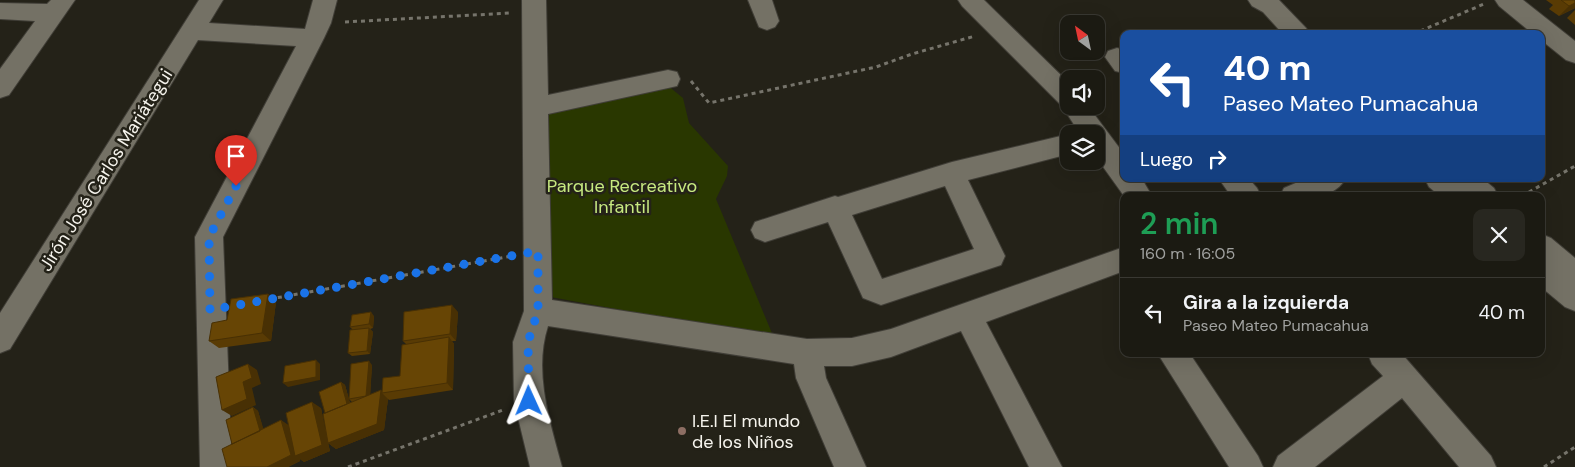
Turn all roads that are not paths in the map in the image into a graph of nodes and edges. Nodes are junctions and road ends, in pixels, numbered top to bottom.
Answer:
1 (211, 0) edge
2 (970, 0) edge
3 (1246, 0) edge
4 (1260, 0) edge
5 (1507, 0) edge
6 (534, 6) edge
7 (59, 7) edge
8 (0, 12) edge
9 (319, 20) edge
10 (1275, 30) edge
11 (1294, 30) edge
12 (1545, 30) edge
13 (1545, 30) edge
14 (193, 31) junction
15 (1575, 54) edge
16 (668, 79) road end
17 (0, 88) edge
18 (1060, 90) edge
19 (536, 107) junction
20 (1060, 146) edge
21 (1105, 149) edge
22 (1120, 169) edge
23 (952, 173) junction
24 (1235, 182) edge
25 (1325, 182) edge
26 (1442, 182) edge
27 (1469, 182) edge
28 (1244, 192) edge
29 (1302, 192) edge
30 (1453, 192) edge
31 (1480, 192) edge
32 (835, 207) junction
33 (765, 230) dead end
34 (1545, 249) edge
35 (1120, 266) edge
36 (1545, 272) edge
37 (1575, 275) edge
38 (1575, 298) edge
39 (538, 311) junction
40 (968, 316) junction
41 (0, 340) edge
42 (806, 353) junction
43 (1175, 357) edge
44 (1386, 357) edge
45 (1404, 378) junction
46 (216, 467) edge
47 (546, 467) edge
48 (850, 467) edge
49 (1046, 467) edge
50 (1247, 467) edge
51 (1289, 467) edge
52 (1480, 467) edge

1 - 14 street, Jirón José Carlos Mariátegui
2 - 18 street
3 - 10 street
4 - 11 street
5 - 12 street
6 - 19 street
7 - 8 street
7 - 17 street
9 - 14 street
9 - 46 street
13 - 15 street
14 - 41 street, Jirón José Carlos Mariátegui
16 - 19 street
19 - 39 street
20 - 23 street
21 - 22 street
23 - 32 street
23 - 32 street
24 - 28 street
25 - 29 street
26 - 30 street
27 - 31 street
32 - 33 street
34 - 37 street
35 - 40 street
36 - 38 street
39 - 42 street
39 - 47 street
40 - 42 street
40 - 49 street
42 - 48 street
43 - 50 street
44 - 45 street
45 - 51 street
45 - 52 street

